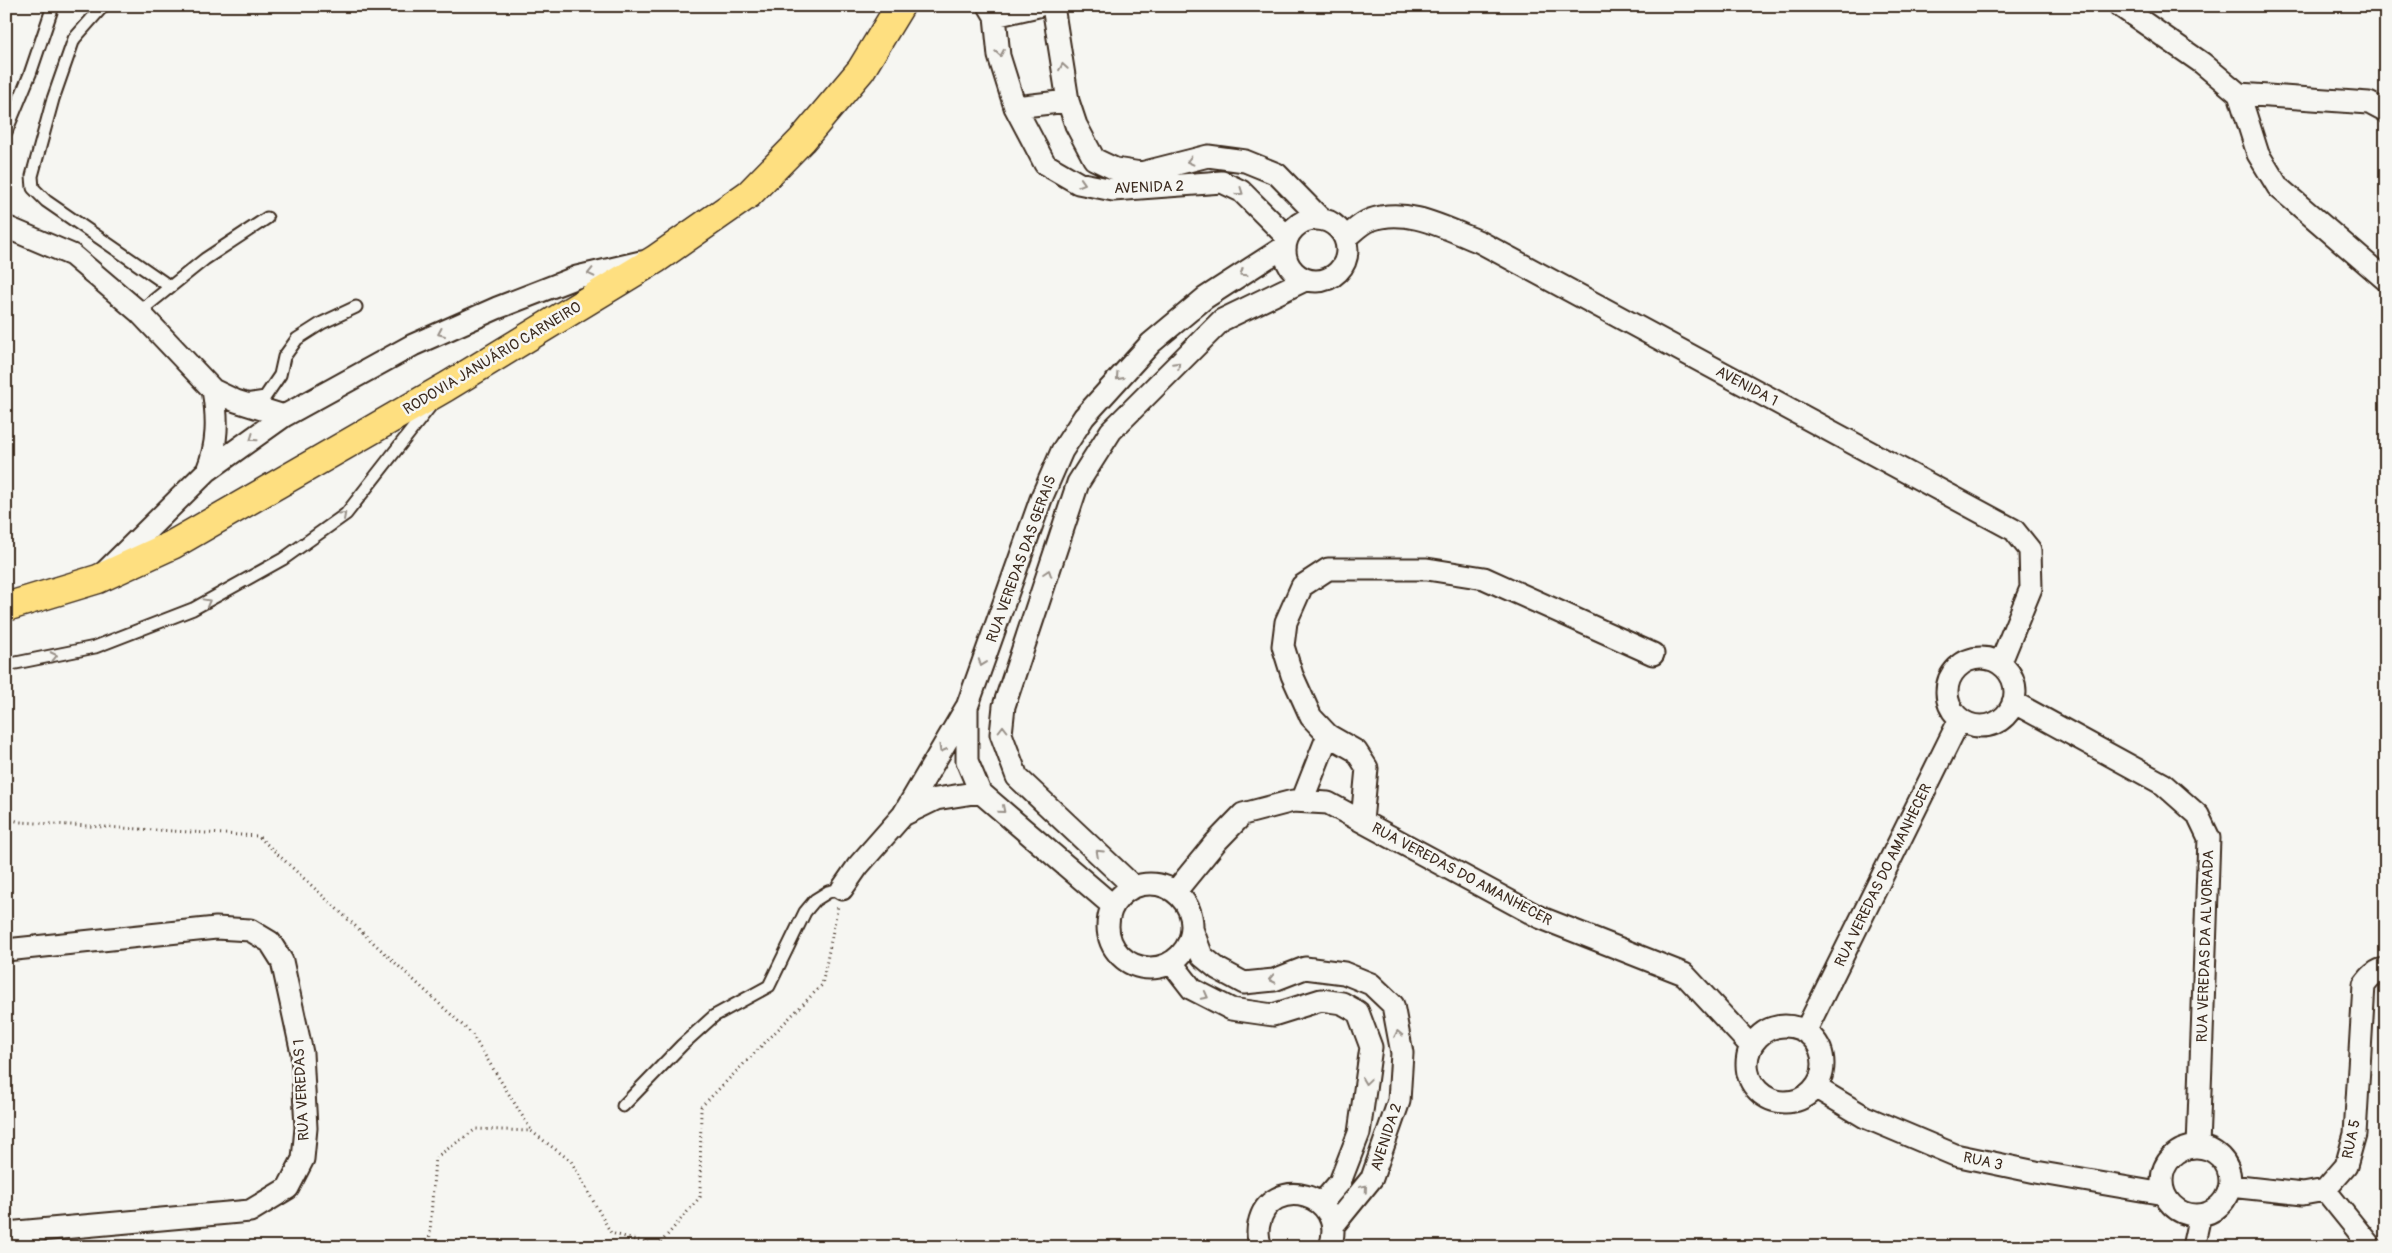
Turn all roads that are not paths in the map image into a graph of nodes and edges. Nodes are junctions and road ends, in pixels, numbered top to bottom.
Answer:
1 (53, 6) edge
2 (103, 6) edge
3 (900, 6) edge
4 (1038, 6) edge
5 (1053, 6) edge
6 (2120, 6) edge
7 (992, 11) edge
8 (2239, 94) junction
9 (1068, 102) junction
10 (1015, 107) junction
11 (2386, 112) edge
12 (6, 132) edge
13 (267, 218) dead end
14 (1321, 219) junction
15 (6, 227) edge
16 (1345, 238) junction
17 (1286, 242) junction
18 (656, 259) junction
19 (1305, 280) junction
20 (2386, 280) edge
21 (169, 286) junction
22 (356, 307) dead end
23 (139, 312) junction
24 (446, 387) junction
25 (213, 390) junction
26 (236, 401) junction
27 (284, 416) junction
28 (207, 471) junction
29 (98, 579) junction
30 (6, 606) edge
31 (1653, 654) dead end
32 (2000, 664) junction
33 (6, 665) edge
34 (2014, 702) junction
35 (966, 707) junction
36 (1960, 719) junction
37 (1328, 735) junction
38 (980, 792) junction
39 (1302, 802) junction
40 (903, 815) junction
41 (1362, 821) junction
42 (1134, 887) junction
43 (842, 889) joint
44 (1175, 892) junction
45 (1113, 906) junction
46 (1192, 929) junction
47 (6, 950) edge
48 (1172, 962) junction
49 (2386, 970) edge
50 (1805, 1032) junction
51 (1751, 1046) junction
52 (1815, 1087) junction
53 (623, 1106) dead end
54 (2198, 1147) junction
55 (2230, 1186) junction
56 (2325, 1190) junction
57 (2164, 1194) junction
58 (1322, 1204) junction
59 (2200, 1215) junction
60 (1333, 1226) junction
61 (6, 1233) edge
62 (1256, 1241) edge
63 (1330, 1247) edge
64 (2193, 1247) edge
65 (2372, 1247) edge

1 - 12 lane
2 - 21 lane
3 - 18 highway, RODOVIA JANUÁRIO CARNEIRO
4 - 7 street
9 -> 5 street, AVENIDA 2
6 - 8 street
7 -> 10 street, AVENIDA 2
8 - 11 street
8 - 20 street
9 - 10 street
14 -> 9 street, AVENIDA 2
10 -> 17 street, AVENIDA 2
13 - 21 lane
14 - 16 street
14 - 17 street
15 - 23 street
16 - 19 street
16 - 32 street, AVENIDA 1
17 - 19 street
17 -> 35 street, RUA VEREDAS DAS GERAIS
18 - 24 highway, RODOVIA JANUÁRIO CARNEIRO
18 -> 27 street
42 -> 19 street, RUA VEREDAS DAS GERAIS
21 - 23 lane
22 - 26 lane
23 - 25 street
24 - 29 highway, RODOVIA JANUÁRIO CARNEIRO
33 -> 24 lane
25 - 26 street
25 - 28 street
26 - 27 street
27 -> 28 street
28 - 29 street
29 - 30 highway, RODOVIA JANUÁRIO CARNEIRO
31 - 37 street
32 - 34 street
32 - 36 street
34 - 36 street
34 - 54 street, RUA VEREDAS DA ALVORADA
35 - 38 street, RUA VEREDAS DAS GERAIS
35 -> 40 street
36 - 50 street, RUA VEREDAS DO AMANHECER
37 - 39 street
37 - 41 street
38 - 40 street
38 -> 45 street, RUA VEREDAS DAS GERAIS
39 - 41 street, RUA VEREDAS DO AMANHECER
39 - 44 street, RUA VEREDAS DO AMANHECER
40 - 43 street
41 - 51 street, RUA VEREDAS DO AMANHECER
42 - 44 street
42 - 45 street
43 - 53 lane
44 - 46 street
45 - 48 street
46 - 48 street
60 -> 46 street, AVENIDA 2
47 - 61 street, RUA VEREDAS 1
48 -> 58 street, AVENIDA 2
49 - 56 street, RUA 5
50 - 51 street
50 - 52 street
51 - 52 street
52 - 57 street, RUA 3
54 - 55 street
54 - 57 street
55 - 56 street
55 - 59 street
56 - 65 street
57 - 59 street
58 - 60 street
58 - 62 street
59 - 64 street
60 - 63 street

